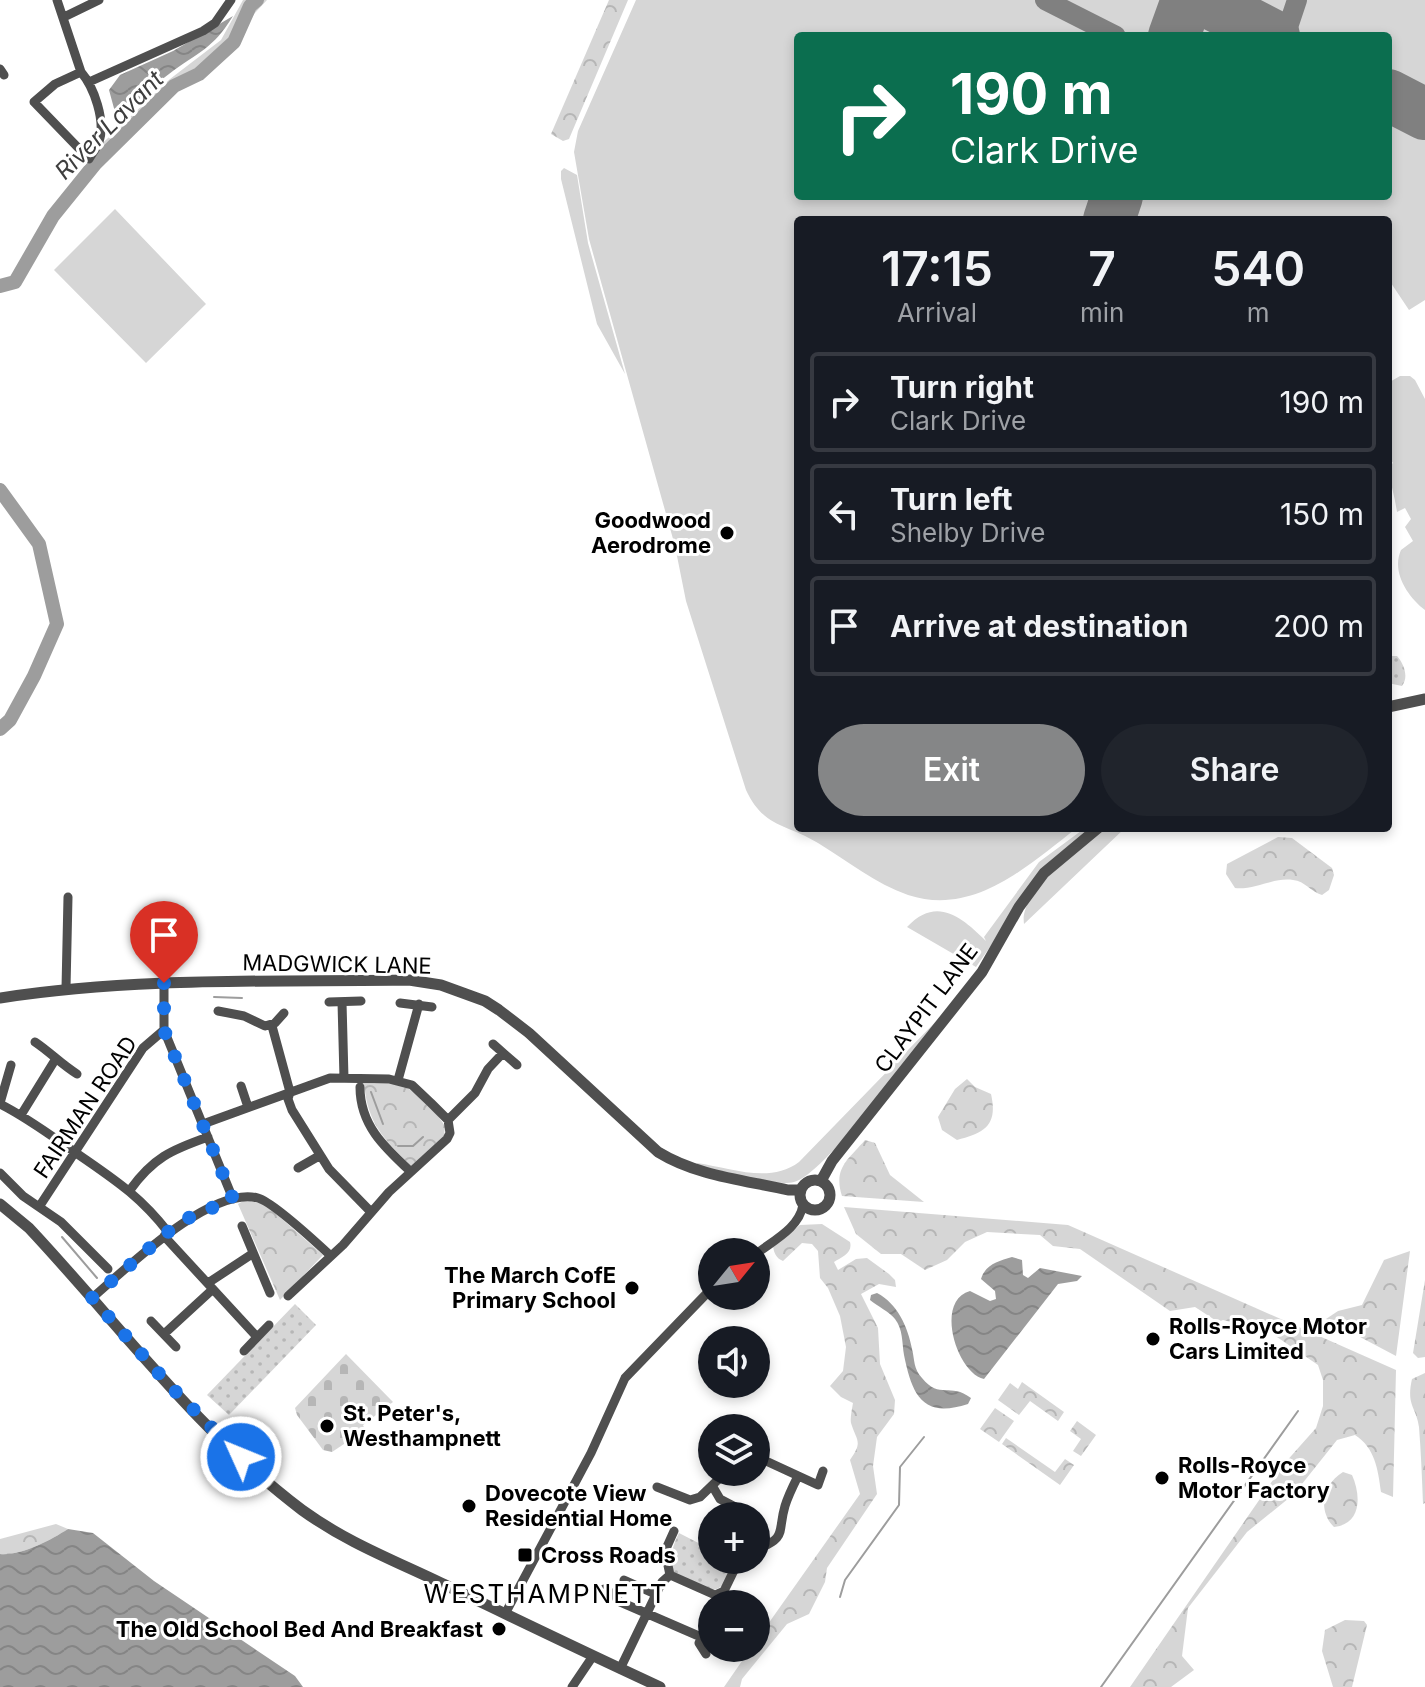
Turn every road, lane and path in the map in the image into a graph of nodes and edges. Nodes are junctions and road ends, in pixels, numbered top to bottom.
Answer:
1 (57, 0) edge
2 (99, 0) edge
3 (231, 0) edge
4 (64, 17) junction
5 (81, 72) junction
6 (89, 82) junction
7 (1425, 699) edge
8 (1392, 706) edge
9 (1093, 832) edge
10 (68, 897) dead end
11 (164, 983) junction
12 (66, 988) junction
13 (0, 998) edge
14 (361, 1001) dead end
15 (329, 1002) dead end
16 (342, 1002) junction
17 (400, 1003) dead end
18 (419, 1004) junction
19 (432, 1007) dead end
20 (218, 1011) dead end
21 (284, 1013) dead end
22 (272, 1026) junction
23 (164, 1030) junction
24 (35, 1042) dead end
25 (493, 1044) dead end
26 (503, 1053) junction
27 (55, 1060) junction
28 (11, 1065) dead end
29 (517, 1065) dead end
30 (77, 1074) dead end
31 (344, 1078) junction
32 (398, 1080) junction
33 (241, 1086) dead end
34 (360, 1087) dead end
35 (290, 1092) junction
36 (0, 1103) edge
37 (248, 1107) junction
38 (21, 1115) junction
39 (448, 1120) junction
40 (203, 1124) junction
41 (208, 1137) junction
42 (76, 1153) junction
43 (319, 1156) junction
44 (298, 1168) dead end
45 (411, 1172) junction
46 (0, 1173) edge
47 (821, 1181) junction
48 (130, 1190) junction
49 (801, 1190) junction
50 (233, 1199) junction
51 (0, 1204) edge
52 (803, 1205) junction
53 (39, 1207) junction
54 (370, 1211) junction
55 (242, 1226) dead end
56 (166, 1234) junction
57 (770, 1243) edge
58 (252, 1254) junction
59 (331, 1256) junction
60 (108, 1269) dead end
61 (211, 1286) junction
62 (270, 1293) dead end
63 (288, 1296) dead end
64 (92, 1298) junction
65 (698, 1302) edge
66 (151, 1321) dead end
67 (269, 1325) dead end
68 (164, 1334) junction
69 (257, 1337) junction
70 (176, 1347) dead end
71 (244, 1351) dead end
72 (770, 1463) edge
73 (823, 1471) dead end
74 (798, 1476) junction
75 (657, 1487) dead end
76 (713, 1487) joint
77 (725, 1502) edge
78 (674, 1531) dead end
79 (770, 1543) edge
80 (732, 1574) edge
81 (670, 1575) junction
82 (624, 1580) dead end
83 (604, 1589) dead end
84 (655, 1594) junction
85 (647, 1613) junction
86 (505, 1614) junction
87 (698, 1636) edge
88 (593, 1656) junction
89 (620, 1669) junction
90 (572, 1687) edge
91 (660, 1687) edge

1 - 4 street
2 - 4 street
3 - 6 street
4 - 5 street
5 - 6 street
5 - 6 street
7 - 8 street
9 - 47 street, CLAYPIT LANE
10 - 12 street
11 - 12 street, MADGWICK LANE
11 - 23 street
11 - 49 street, MADGWICK LANE
12 - 13 street, MADGWICK LANE
14 - 16 street
15 - 16 street
16 - 31 street
17 - 18 street
18 - 19 street
18 - 32 street
20 - 22 street
21 - 22 street
22 - 35 street
23 - 40 street
23 - 42 street, FAIRMAN ROAD
24 - 27 street
25 - 26 street
26 - 29 street
26 - 39 street
27 - 30 street
27 - 38 street
28 - 36 street
31 - 32 street
31 - 35 street
32 - 39 street
33 - 37 street
34 - 45 street
35 - 37 street
35 - 43 street
36 - 38 street
37 - 40 street
38 - 42 street
39 - 45 street
40 - 41 street
41 - 48 street
41 - 50 street
42 - 48 street
42 - 53 street, FAIRMAN ROAD
43 - 44 street
43 - 54 street
45 - 54 street
46 - 53 street, FAIRMAN ROAD
47 - 49 street
47 - 52 street
48 - 56 street
49 - 52 street
50 - 56 street
50 - 59 street
51 - 64 street
52 - 57 street
53 - 60 street, FAIRMAN ROAD
54 - 59 street
55 - 58 street
56 - 61 street
56 - 64 street
58 - 61 street
58 - 62 street
59 - 63 street
61 - 68 street
61 - 69 street
64 - 86 street
65 - 86 street
66 - 68 street
67 - 69 street
68 - 70 street
69 - 71 street
72 - 74 street
73 - 74 street
74 - 79 street
75 - 76 street
76 - 77 street
78 - 81 street
80 - 81 street
81 - 84 street
82 - 84 street
83 - 85 street
84 - 85 street
85 - 87 street
85 - 89 street
86 - 88 street
88 - 89 street
88 - 90 street
89 - 91 street

